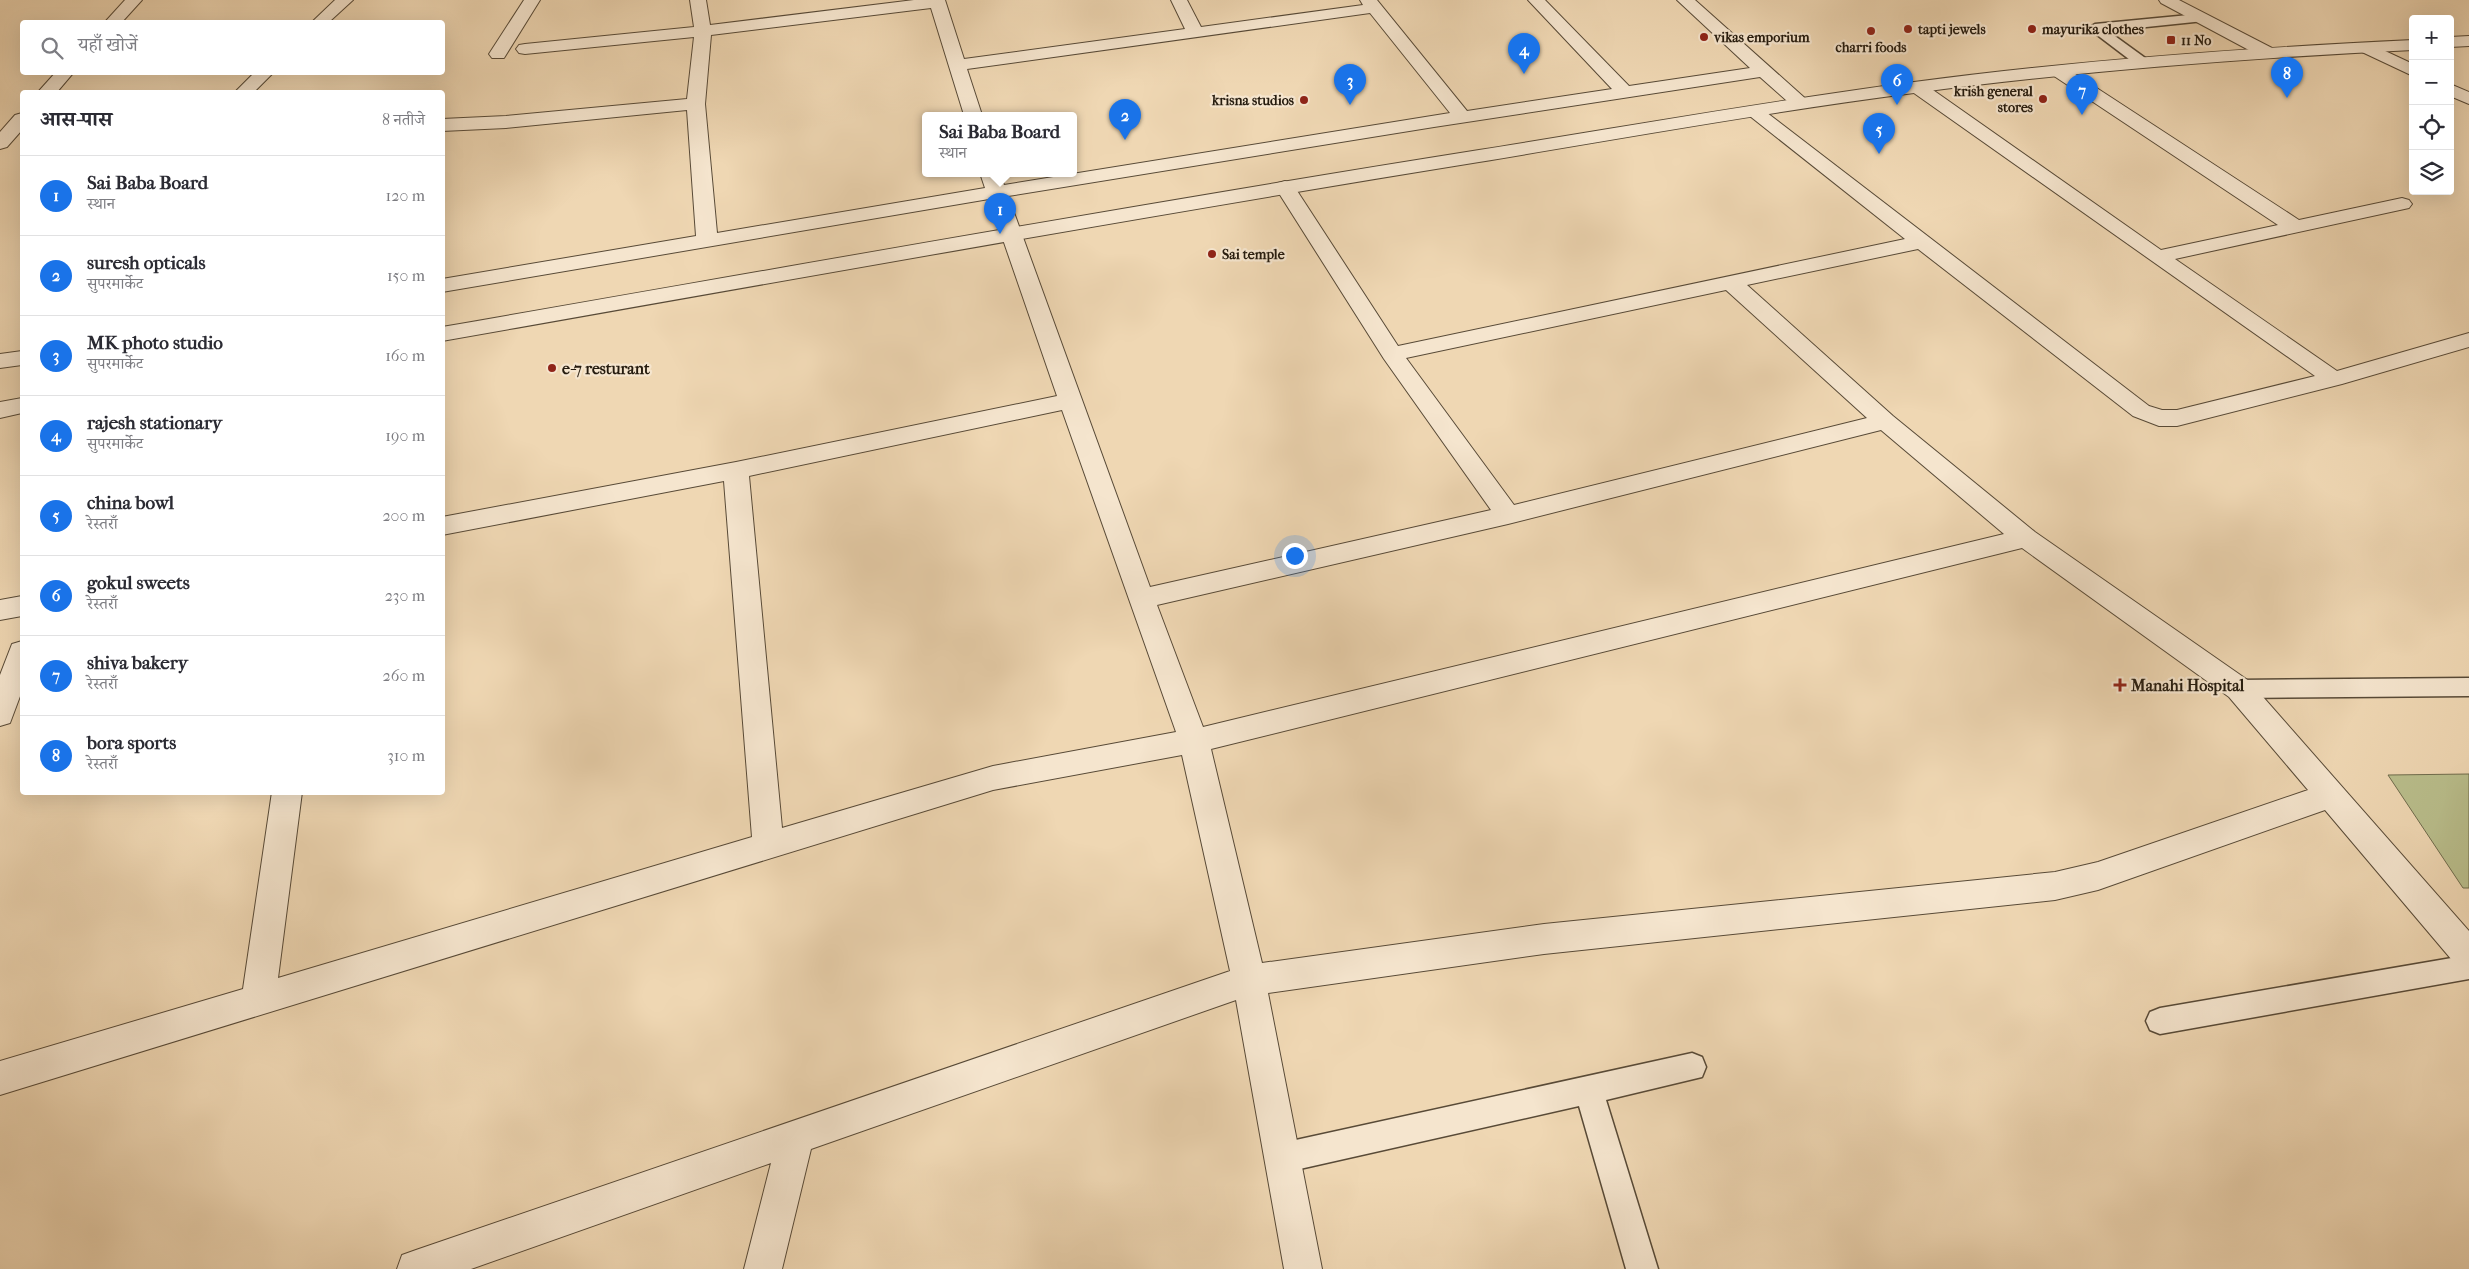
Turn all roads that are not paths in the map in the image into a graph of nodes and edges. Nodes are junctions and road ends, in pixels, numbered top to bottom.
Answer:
1 (134, 0) edge
2 (345, 0) edge
3 (532, 0) edge
4 (698, 0) edge
5 (1179, 0) edge
6 (1536, 0) edge
7 (1685, 0) edge
8 (2167, 0) edge
9 (938, 1) edge
10 (1371, 4) edge
11 (2199, 18) junction
12 (115, 20) edge
13 (322, 20) edge
14 (703, 31) junction
15 (1195, 32) junction
16 (2469, 41) edge
17 (2454, 42) edge
18 (2409, 45) edge
19 (2368, 48) junction
20 (525, 49) dead end
21 (2266, 52) junction
22 (498, 54) dead end
23 (2143, 63) junction
24 (958, 65) junction
25 (2409, 68) edge
26 (1765, 71) junction
27 (2060, 72) junction
28 (63, 75) edge
29 (263, 75) edge
30 (1917, 87) junction
31 (49, 90) edge
32 (246, 90) edge
33 (1625, 92) junction
34 (2454, 92) edge
35 (2469, 99) edge
36 (696, 104) junction
37 (1801, 104) junction
38 (972, 112) edge
39 (1755, 113) junction
40 (1463, 117) junction
41 (20, 121) edge
42 (445, 125) edge
43 (0, 143) edge
44 (20, 143) edge
45 (991, 177) edge
46 (1285, 187) junction
47 (996, 192) junction
48 (2402, 204) dead end
49 (2295, 226) junction
50 (1013, 235) junction
51 (707, 240) junction
52 (1921, 242) junction
53 (2157, 257) junction
54 (1729, 281) junction
55 (445, 285) edge
56 (445, 333) edge
57 (2469, 340) edge
58 (1392, 354) junction
59 (20, 358) edge
60 (0, 361) edge
61 (2334, 379) junction
62 (1070, 401) junction
63 (20, 406) edge
64 (0, 410) edge
65 (1885, 422) junction
66 (736, 470) junction
67 (1508, 515) junction
68 (445, 525) edge
69 (2026, 538) junction
70 (1141, 599) junction
71 (20, 606) edge
72 (0, 610) edge
73 (20, 658) edge
74 (2469, 687) edge
75 (2239, 689) junction
76 (0, 715) edge
77 (1194, 741) junction
78 (287, 795) edge
79 (2330, 795) junction
80 (768, 846) junction
81 (2469, 955) edge
82 (2469, 967) edge
83 (1249, 980) junction
84 (258, 1000) junction
85 (2160, 1021) dead end
86 (1692, 1066) dead end
87 (0, 1078) edge
88 (1588, 1091) junction
89 (796, 1137) junction
90 (1282, 1158) junction
91 (416, 1269) edge
92 (763, 1269) edge
93 (1303, 1269) edge
94 (1642, 1269) edge

1 - 12 street
2 - 13 street
3 - 22 street
4 - 14 street
5 - 15 street
6 - 33 street
7 - 26 street
8 - 11 street
9 - 14 street
9 - 24 street
10 - 15 street
10 - 40 street
11 - 21 street
11 - 23 lane
14 - 20 street
14 - 36 street
15 - 24 street
16 - 17 street
18 - 19 street
19 - 21 street
19 - 25 street
21 - 23 street
23 - 27 street
24 - 38 street
26 - 33 street
26 - 37 street
27 - 30 street
27 - 49 street
28 - 31 street
29 - 32 street
30 - 37 street
30 - 53 street
33 - 40 street
34 - 35 street
36 - 42 street
36 - 51 street
37 - 39 street
39 - 46 street
39 - 52 street
40 - 47 street
41 - 43 street
43 - 44 street
45 - 47 street
46 - 50 street
46 - 58 street
47 - 50 street
47 - 51 street
48 - 49 street
49 - 53 street
50 - 56 street
50 - 62 street
51 - 55 street
52 - 54 street
52 - 61 street
53 - 61 street
54 - 58 street
54 - 65 street
57 - 61 street
58 - 67 street
59 - 60 street
62 - 66 street
62 - 70 street
63 - 64 street
65 - 67 street
65 - 69 street
66 - 68 street
66 - 80 street
67 - 70 street
69 - 75 street
69 - 77 street
70 - 77 street
71 - 72 street
73 - 76 street
74 - 75 lane
75 - 79 street
77 - 80 street
77 - 83 street
78 - 84 street
79 - 81 street
79 - 83 street
80 - 84 street
82 - 85 lane
83 - 89 street
83 - 90 street
84 - 87 street
86 - 88 lane
88 - 90 lane
88 - 94 lane
89 - 91 street
89 - 92 street
90 - 93 street

